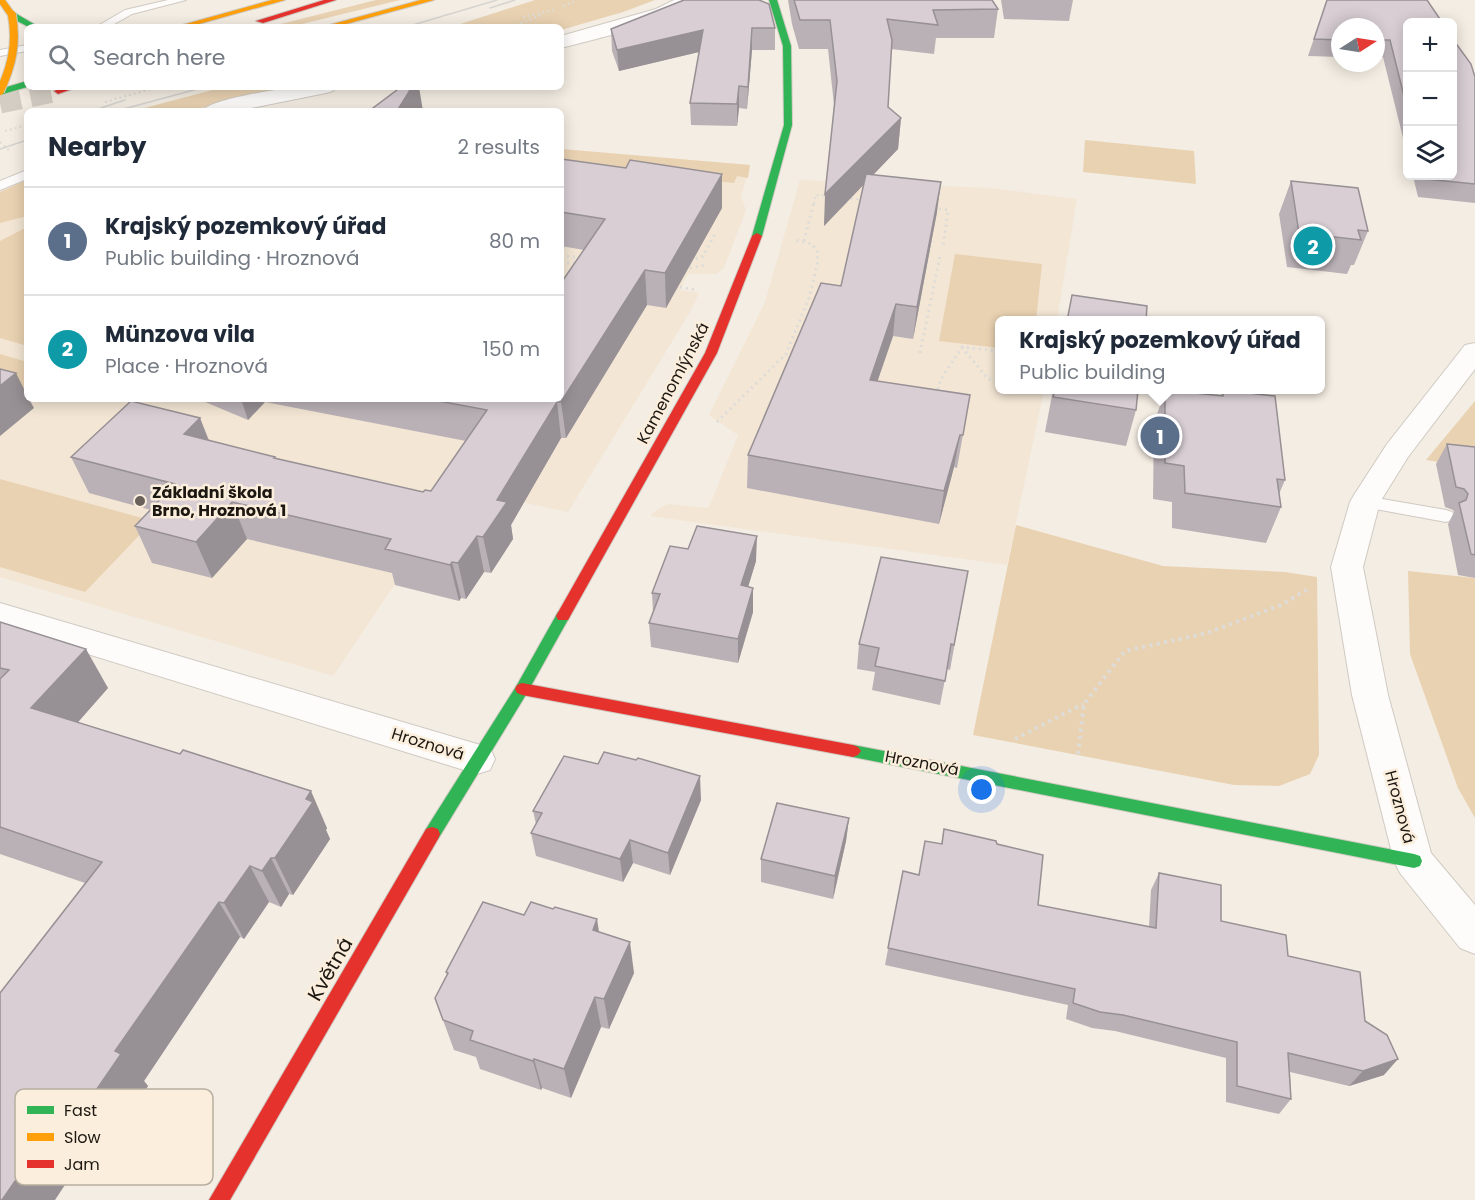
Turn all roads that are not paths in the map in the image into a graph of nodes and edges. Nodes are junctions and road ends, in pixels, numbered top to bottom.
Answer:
1 (1, 0) edge
2 (181, 0) edge
3 (281, 0) edge
4 (430, 0) edge
5 (688, 0) edge
6 (773, 0) edge
7 (338, 1) edge
8 (12, 15) junction
9 (29, 24) edge
10 (107, 24) edge
11 (190, 24) edge
12 (248, 24) dead end
13 (338, 24) edge
14 (564, 41) edge
15 (24, 49) edge
16 (0, 53) edge
17 (24, 85) edge
18 (62, 90) edge
19 (310, 90) edge
20 (0, 91) edge
21 (58, 91) dead end
22 (223, 108) edge
23 (24, 175) edge
24 (0, 186) edge
25 (1475, 351) edge
26 (1365, 502) junction
27 (1446, 516) dead end
28 (0, 615) edge
29 (522, 690) junction
30 (477, 759) junction
31 (1414, 861) junction
32 (1475, 935) edge
33 (219, 1200) edge

1 - 8 main road
2 - 10 lane
3 - 11 main road
4 - 13 main road
5 - 14 street
6 - 29 main road, Kamenomlýnská
7 - 12 main road
8 - 9 main road
8 - 20 main road, bridge
15 - 16 lane
17 - 20 main road
18 - 21 main road
19 - 22 street
23 - 24 lane
25 - 26 street, Hroznová
26 - 27 lane
26 - 31 street, Hroznová
28 - 30 street, Hroznová
29 - 30 main road, Hroznová
29 - 31 main road, Hroznová
30 - 33 main road, Květná
31 - 32 street

